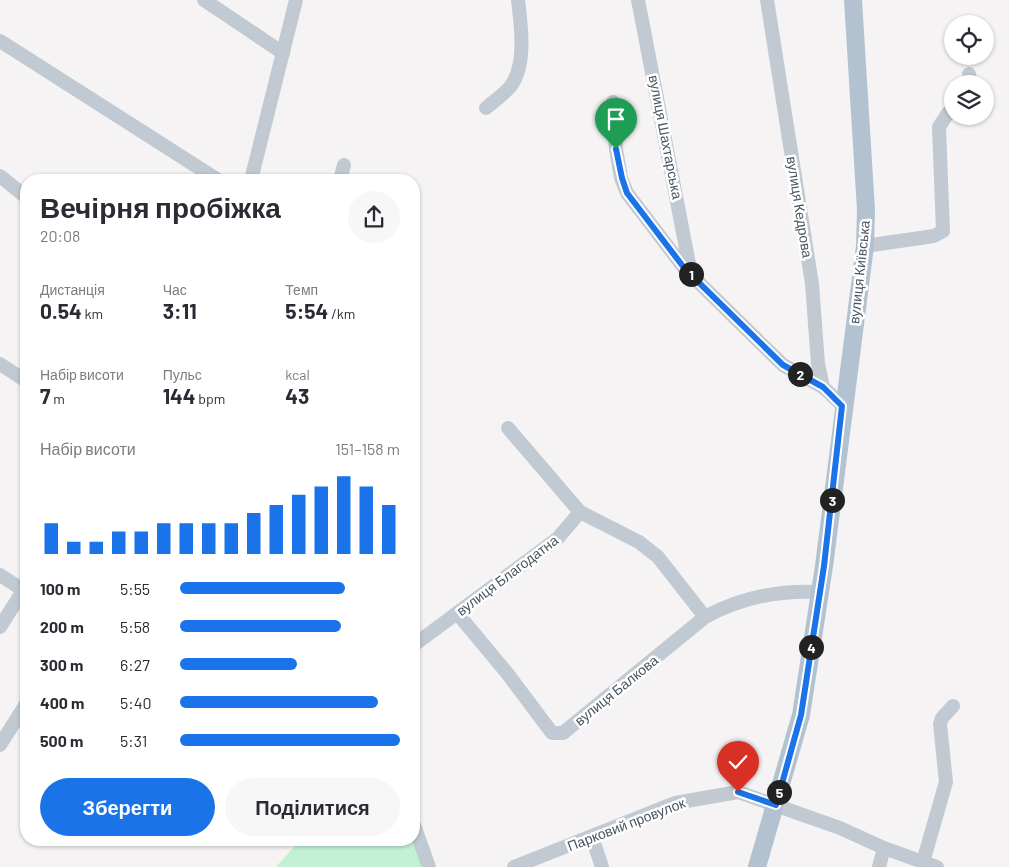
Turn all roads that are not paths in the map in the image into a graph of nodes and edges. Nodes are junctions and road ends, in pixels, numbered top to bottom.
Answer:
1 (204, 0) edge
2 (296, 0) edge
3 (518, 0) edge
4 (638, 0) edge
5 (767, 0) edge
6 (853, 0) edge
7 (0, 41) edge
8 (283, 53) junction
9 (613, 102) dead end
10 (486, 108) dead end
11 (944, 119) edge
12 (344, 166) dead end
13 (209, 174) edge
14 (253, 174) edge
15 (342, 174) edge
16 (0, 176) edge
17 (20, 192) edge
18 (865, 246) junction
19 (691, 275) junction
20 (0, 364) edge
21 (20, 377) edge
22 (823, 387) junction
23 (842, 406) junction
24 (508, 428) dead end
25 (580, 512) junction
26 (0, 575) edge
27 (20, 587) edge
28 (818, 592) junction
29 (20, 597) edge
30 (457, 613) junction
31 (705, 617) junction
32 (0, 627) edge
33 (420, 641) edge
34 (953, 706) dead end
35 (20, 713) edge
36 (0, 745) edge
37 (776, 805) junction
38 (592, 837) junction
39 (417, 846) edge
40 (884, 848) junction
41 (923, 862) junction
42 (429, 867) edge
43 (514, 867) edge
44 (602, 867) edge
45 (756, 867) edge
46 (879, 867) edge
47 (937, 867) edge

1 - 8 street
2 - 8 street
3 - 10 street
4 - 19 street, вулиця Шахтарська
5 - 22 street, вулиця Кедрова
6 - 18 main road, вулиця Київська
7 - 13 street
8 - 14 street
9 - 19 street
11 - 18 street
12 - 15 street
16 - 17 street
18 - 23 main road, вулиця Київська
19 - 22 street
20 - 21 street
22 - 23 street
23 - 28 main road, вулиця Київська
24 - 25 street
25 - 30 street, вулиця Благодатна
25 - 31 street
26 - 27 street
28 - 31 street, вулиця Балкова
28 - 37 main road
29 - 32 street
30 - 31 street, вулиця Балкова
30 - 33 street, вулиця Благодатна
34 - 41 street
35 - 36 street
37 - 38 street, Парковий провулок
37 - 40 street, Парковий провулок
37 - 45 main road
38 - 43 street, Парковий провулок
38 - 44 street
39 - 42 street
40 - 41 street, Парковий провулок
40 - 46 street
41 - 47 street, Парковий провулок

